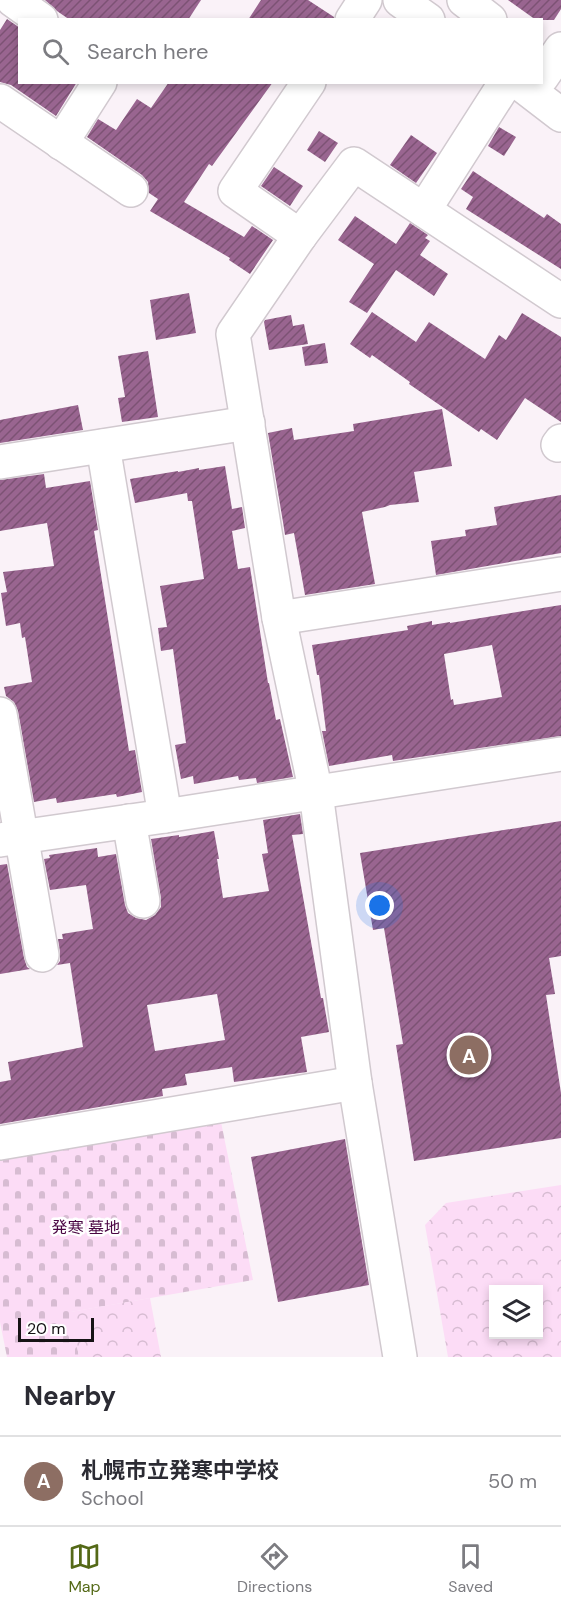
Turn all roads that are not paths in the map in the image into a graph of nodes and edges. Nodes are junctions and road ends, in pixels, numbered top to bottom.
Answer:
1 (13, 0) edge
2 (365, 0) edge
3 (400, 0) edge
4 (464, 0) edge
5 (38, 18) edge
6 (353, 18) edge
7 (425, 18) edge
8 (487, 18) edge
9 (543, 81) edge
10 (99, 84) edge
11 (308, 84) edge
12 (531, 84) edge
13 (0, 101) edge
14 (561, 115) edge
15 (61, 143) junction
16 (131, 190) dead end
17 (424, 210) junction
18 (300, 236) junction
19 (561, 301) edge
20 (248, 423) junction
21 (103, 446) junction
22 (0, 462) edge
23 (561, 574) edge
24 (279, 618) junction
25 (0, 714) edge
26 (561, 754) edge
27 (316, 793) junction
28 (165, 816) junction
29 (129, 821) junction
30 (11, 838) edge
31 (143, 901) dead end
32 (42, 955) dead end
33 (355, 1083) junction
34 (0, 1143) edge
35 (400, 1357) edge

1 - 5 street
2 - 6 street
3 - 7 street
4 - 8 street
9 - 14 street
10 - 15 street
11 - 18 street
12 - 17 street
13 - 15 street
15 - 16 street
17 - 18 street
17 - 19 street
18 - 20 street
20 - 21 street
20 - 24 street
21 - 22 street
21 - 28 street
23 - 24 street
24 - 27 street
25 - 30 street
26 - 27 street
27 - 28 street
27 - 33 street
28 - 29 street
29 - 30 street
29 - 31 street
30 - 32 street
33 - 34 street
33 - 35 street

